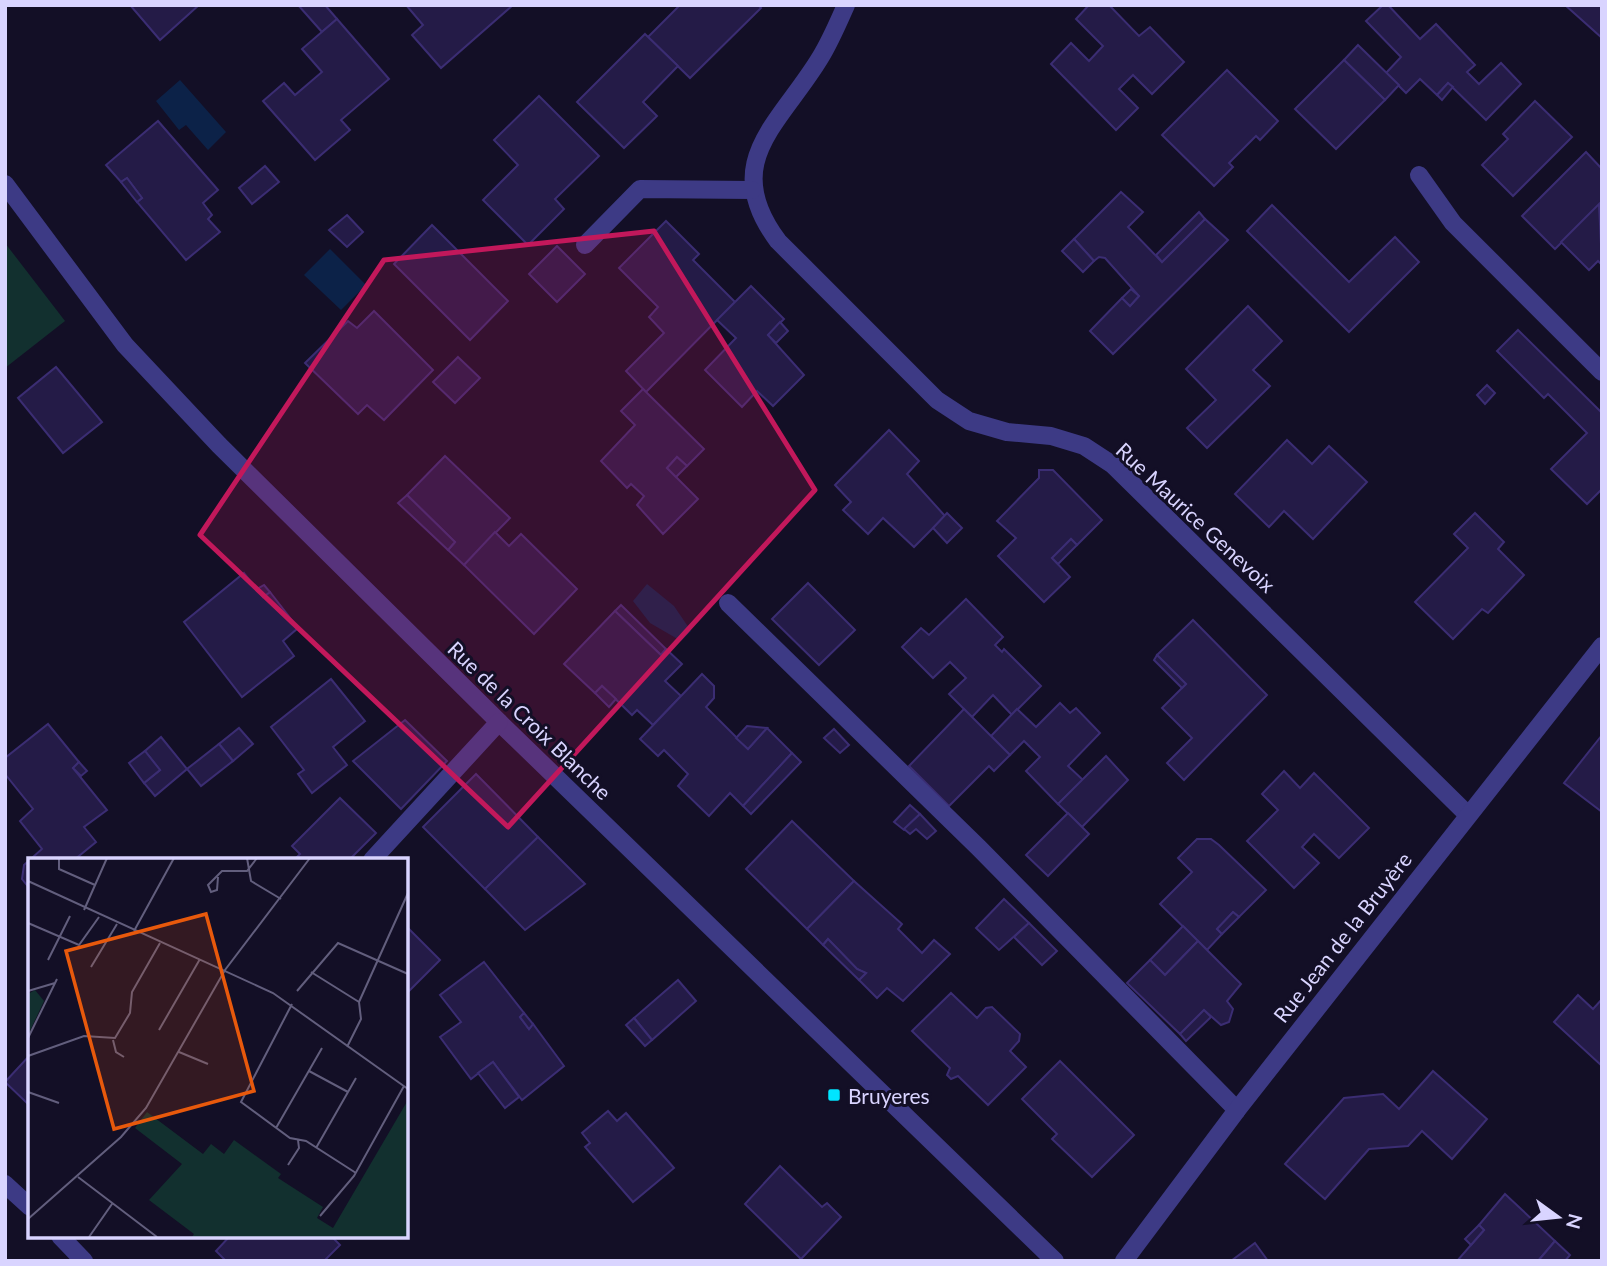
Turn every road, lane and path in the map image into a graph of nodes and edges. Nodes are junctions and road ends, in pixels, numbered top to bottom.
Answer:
1 (846, 5) edge
2 (1419, 175) dead end
3 (5, 184) edge
4 (752, 190) junction
5 (585, 245) dead end
6 (1602, 372) edge
7 (727, 603) dead end
8 (1602, 646) edge
9 (499, 722) junction
10 (1467, 814) junction
11 (374, 858) edge
12 (1237, 1110) junction
13 (5, 1184) edge
14 (28, 1205) edge
15 (62, 1238) edge
16 (84, 1261) edge
17 (1055, 1261) edge
18 (1124, 1261) edge

1 - 4 street
2 - 6 street
3 - 9 street, Rue de la Croix Blanche
4 - 5 street
4 - 10 street, Rue Maurice Genevoix
7 - 12 street
8 - 10 street, Rue Jean de la Bruyère
9 - 11 street
9 - 17 street, Rue de la Croix Blanche
10 - 12 street, Rue Jean de la Bruyère
12 - 18 street, Rue Jean de la Bruyère
13 - 14 street
15 - 16 street

